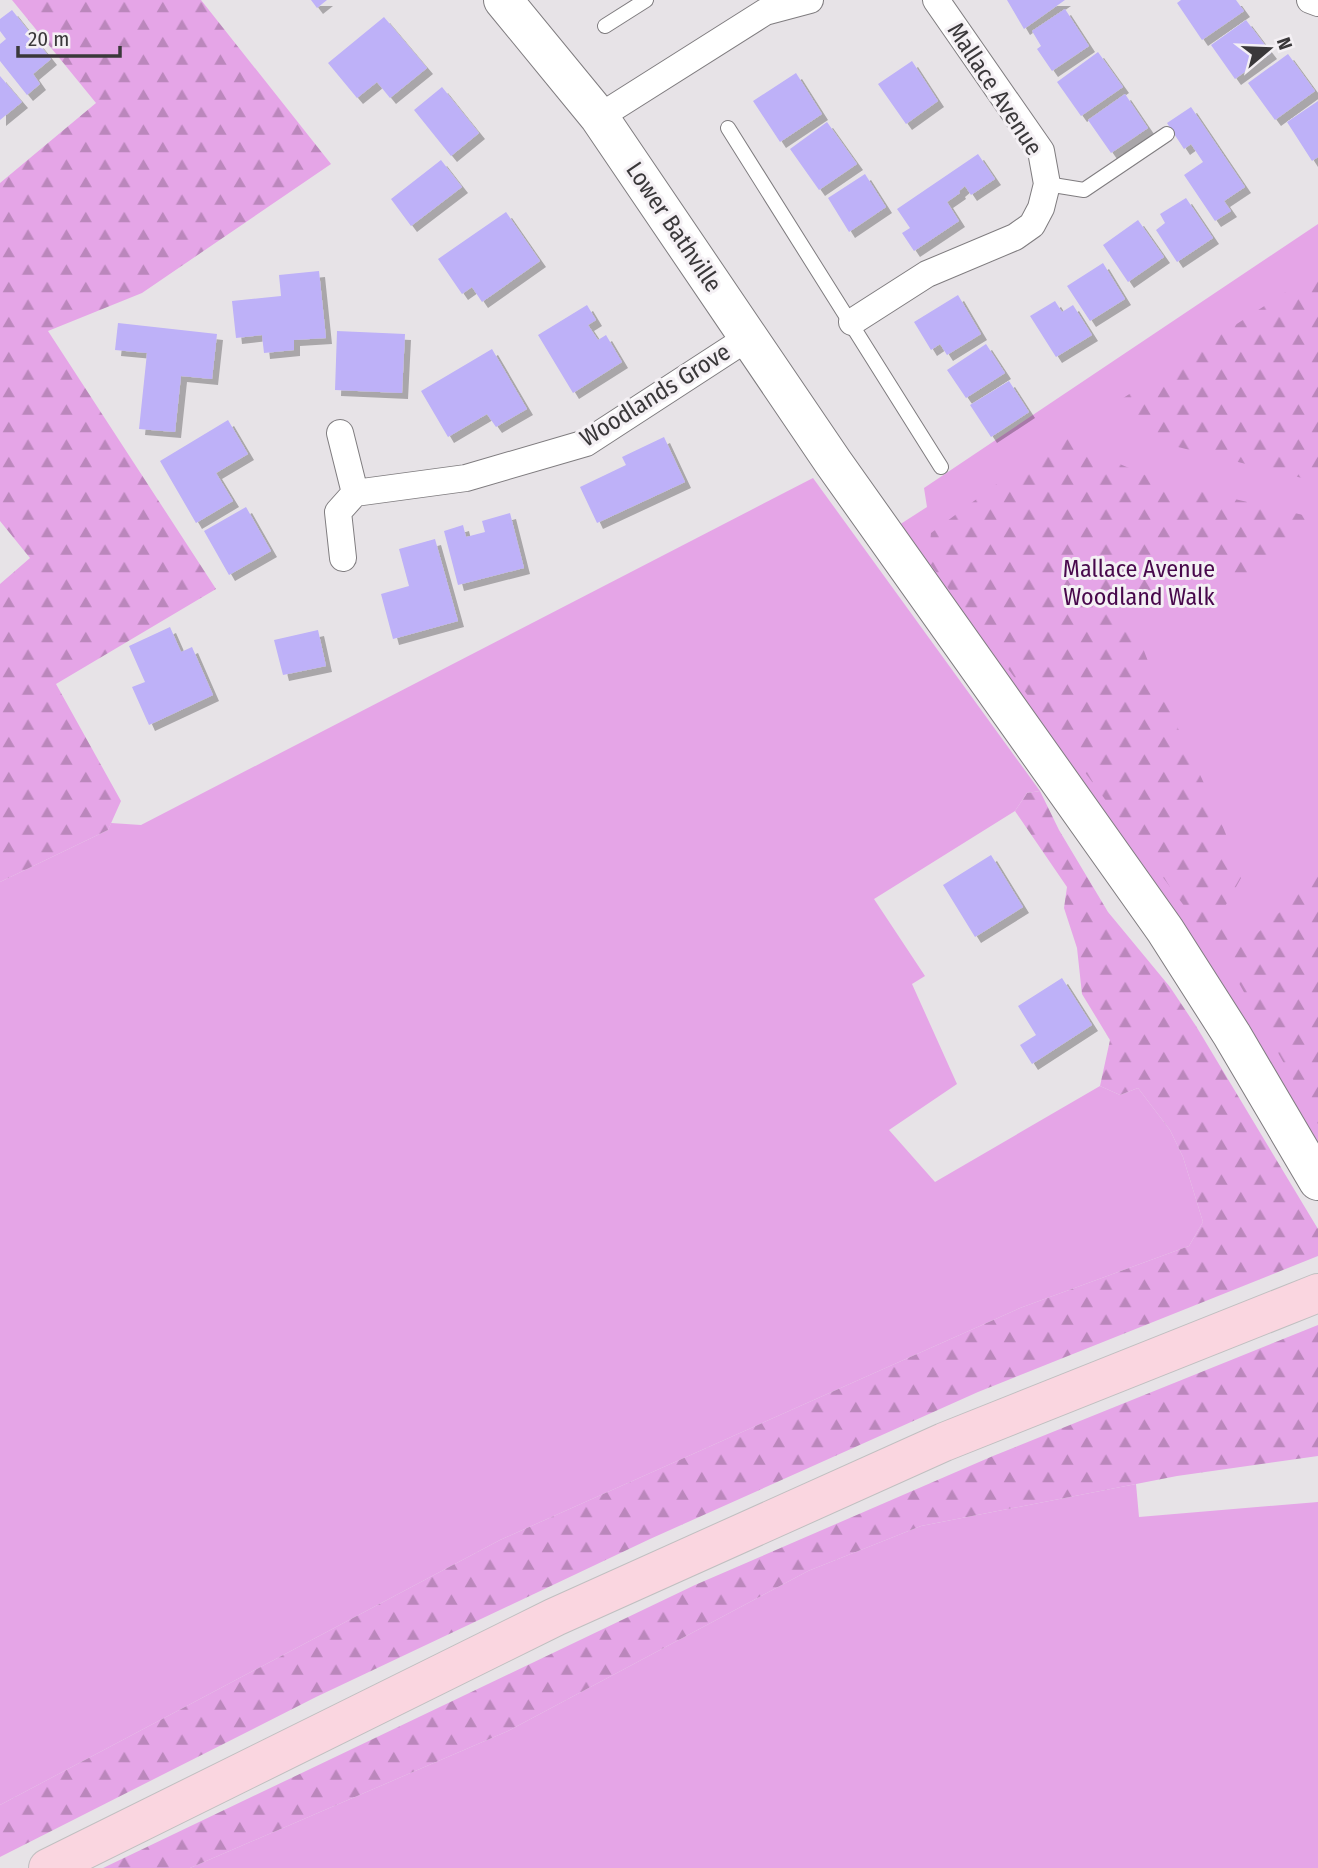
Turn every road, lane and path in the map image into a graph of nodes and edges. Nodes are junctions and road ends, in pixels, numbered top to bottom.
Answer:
1 (503, 0) edge
2 (646, 0) edge
3 (810, 0) edge
4 (936, 0) edge
5 (1310, 0) edge
6 (1318, 2) edge
7 (761, 6) edge
8 (605, 26) dead end
9 (599, 117) junction
10 (728, 128) dead end
11 (1167, 134) dead end
12 (1047, 184) junction
13 (852, 322) junction
14 (749, 337) junction
15 (340, 433) dead end
16 (941, 467) dead end
17 (355, 493) junction
18 (343, 558) dead end
19 (1318, 1181) edge
20 (1318, 1293) edge
21 (48, 1868) edge

1 - 9 main road, Lower Bathville
2 - 8 lane
3 - 7 street
4 - 12 street, Mallace Avenue
5 - 6 street
7 - 9 street
9 - 14 main road, Lower Bathville
10 - 13 lane
11 - 12 lane
12 - 13 street, Mallace Avenue
13 - 16 lane
14 - 17 street, Woodlands Grove
14 - 19 main road, Lower Bathville
15 - 17 street
17 - 18 street
20 - 21 main road

